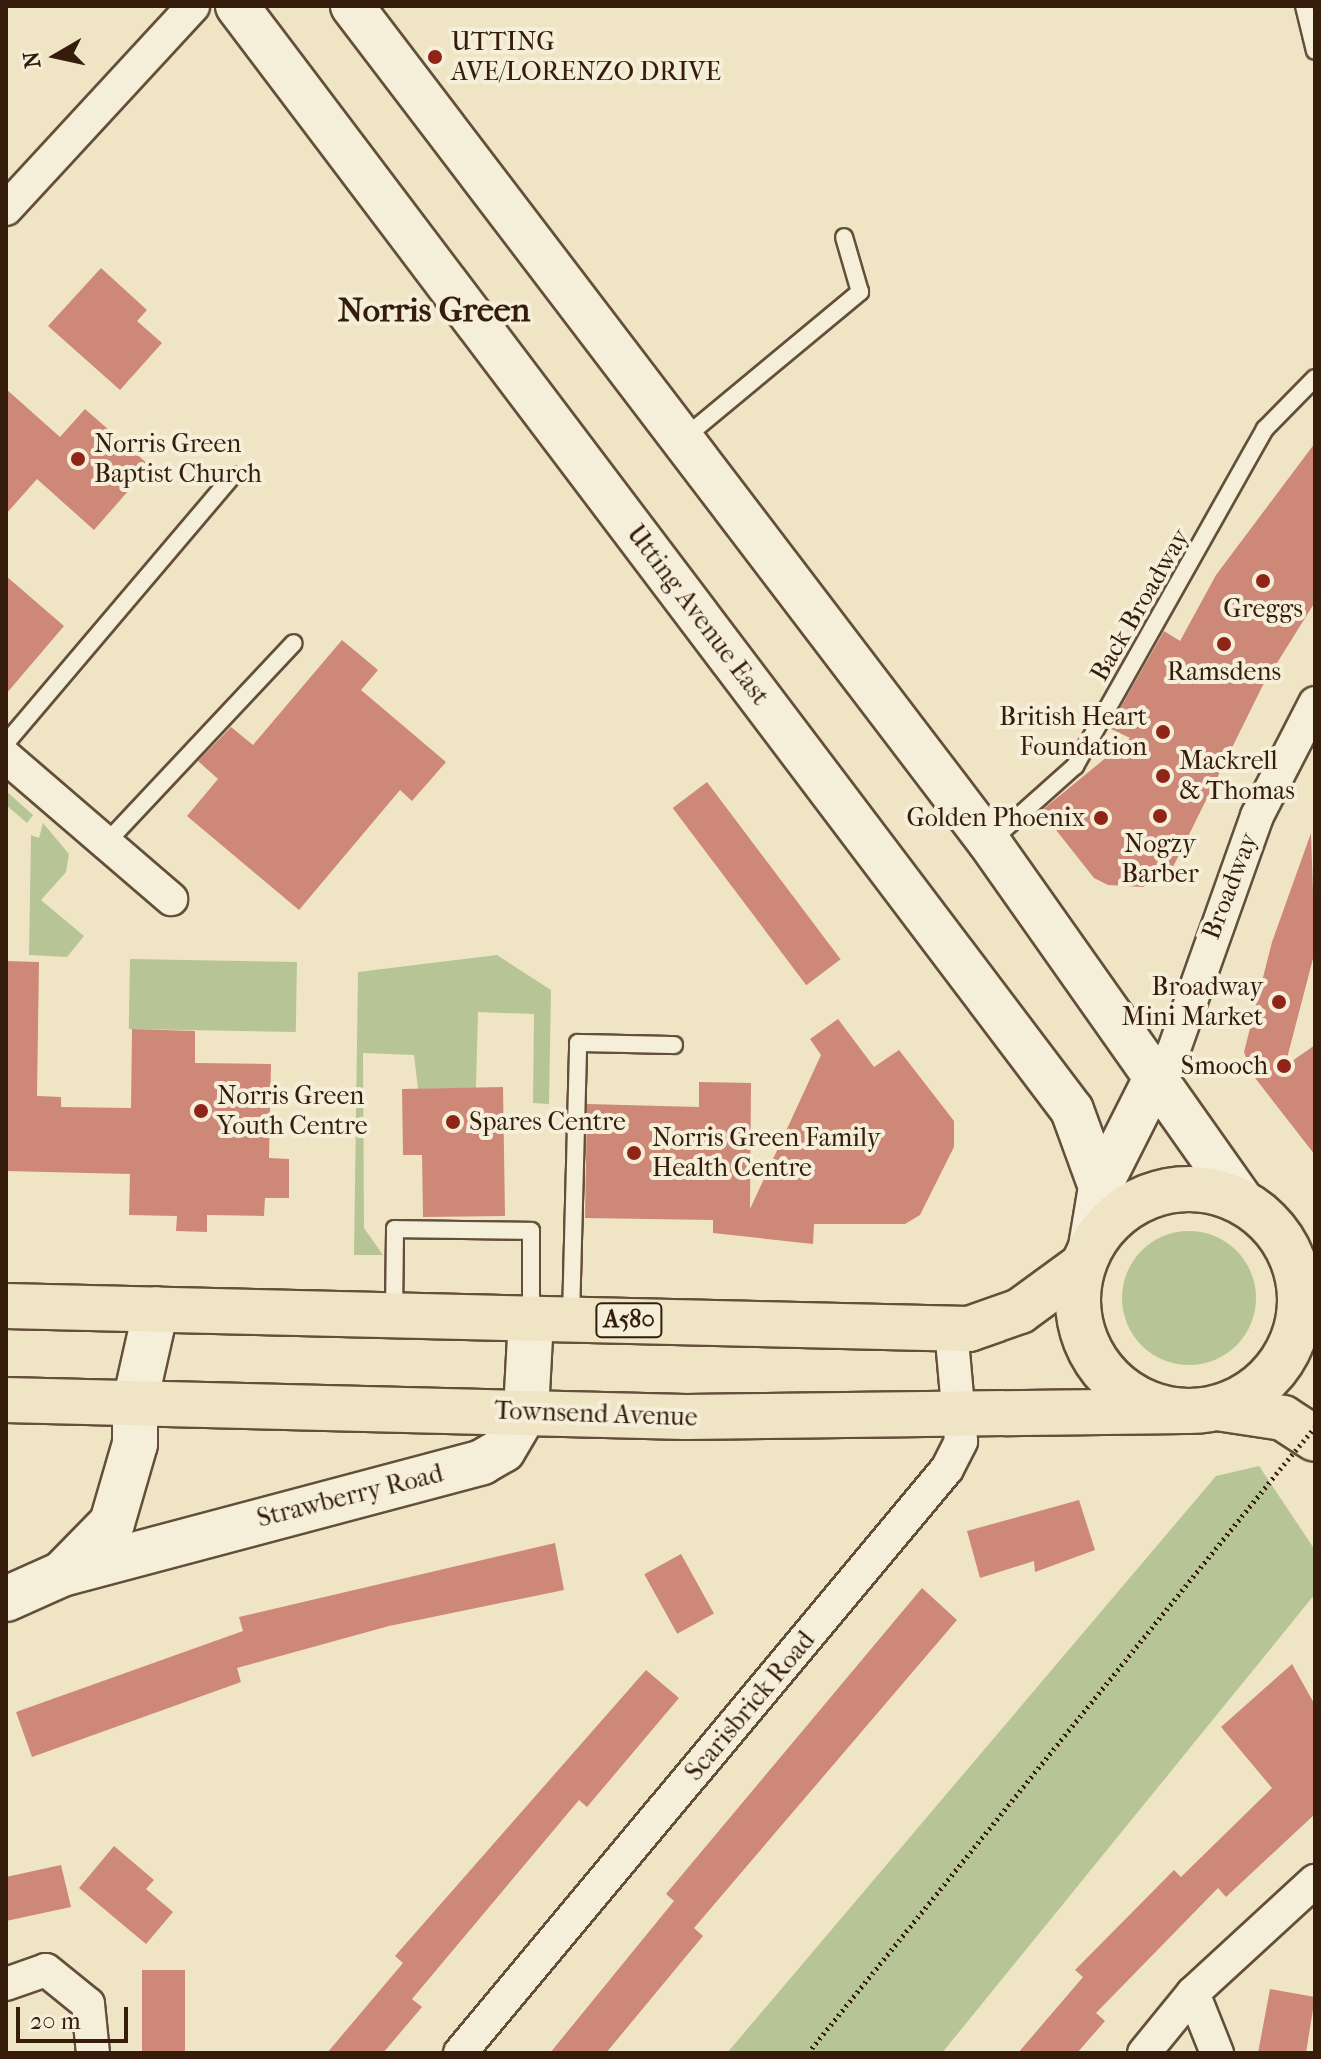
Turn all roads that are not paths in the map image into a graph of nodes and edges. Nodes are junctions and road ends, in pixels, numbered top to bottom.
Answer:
1 (193, 6) edge
2 (237, 6) edge
3 (352, 6) edge
4 (1304, 6) edge
5 (1315, 51) edge
6 (6, 209) edge
7 (844, 237) dead end
8 (1315, 378) edge
9 (679, 442) junction
10 (233, 475) dead end
11 (294, 643) dead end
12 (1315, 703) edge
13 (6, 743) edge
14 (6, 757) edge
15 (989, 842) junction
16 (106, 843) junction
17 (171, 899) dead end
18 (674, 1045) dead end
19 (1157, 1074) junction
20 (1100, 1187) junction
21 (1243, 1202) junction
22 (1086, 1256) junction
23 (1306, 1274) edge
24 (6, 1306) edge
25 (156, 1309) junction
26 (394, 1315) junction
27 (551, 1318) junction
28 (951, 1329) junction
29 (6, 1400) edge
30 (135, 1402) junction
31 (1201, 1410) junction
32 (526, 1411) junction
33 (959, 1417) junction
34 (1315, 1439) edge
35 (62, 1574) junction
36 (6, 1599) edge
37 (1315, 1881) edge
38 (6, 1984) edge
39 (1193, 1993) junction
40 (93, 2053) edge
41 (460, 2053) edge
42 (1144, 2053) edge
43 (1217, 2053) edge

1 - 6 street
2 - 20 street, Utting Avenue East
3 - 9 street
4 - 5 lane
7 - 9 lane
8 - 15 lane, Back Broadway
9 - 15 street
10 - 13 lane
11 - 16 lane
12 - 19 street, Broadway
14 - 16 street
15 - 19 street
16 - 17 street
18 - 27 lane
19 - 20 street
19 - 21 street
20 - 22 street, Utting Avenue East
21 - 22 main road, A580
21 - 23 main road, A580
22 - 28 main road, A580
22 - 31 main road, A580
23 - 31 main road, A580
24 - 25 main road, A580
25 - 26 main road, A580
25 - 30 main road, Strawberry Road
26 - 27 main road, A580
26 - 27 lane
27 - 28 main road, A580
27 - 32 main road, Strawberry Road
28 - 33 street, Scarisbrick Road
29 - 30 main road, Townsend Avenue / A580
30 - 32 main road, Townsend Avenue / A580
30 - 35 main road, Strawberry Road
31 - 33 main road, Townsend Avenue / A580
31 - 34 main road, Townsend Avenue / A580
32 - 33 main road, Townsend Avenue / A580
32 - 35 main road, Strawberry Road
33 - 41 street, Scarisbrick Road
35 - 36 main road, Strawberry Road
37 - 39 street
38 - 40 street
39 - 42 street
39 - 43 street

